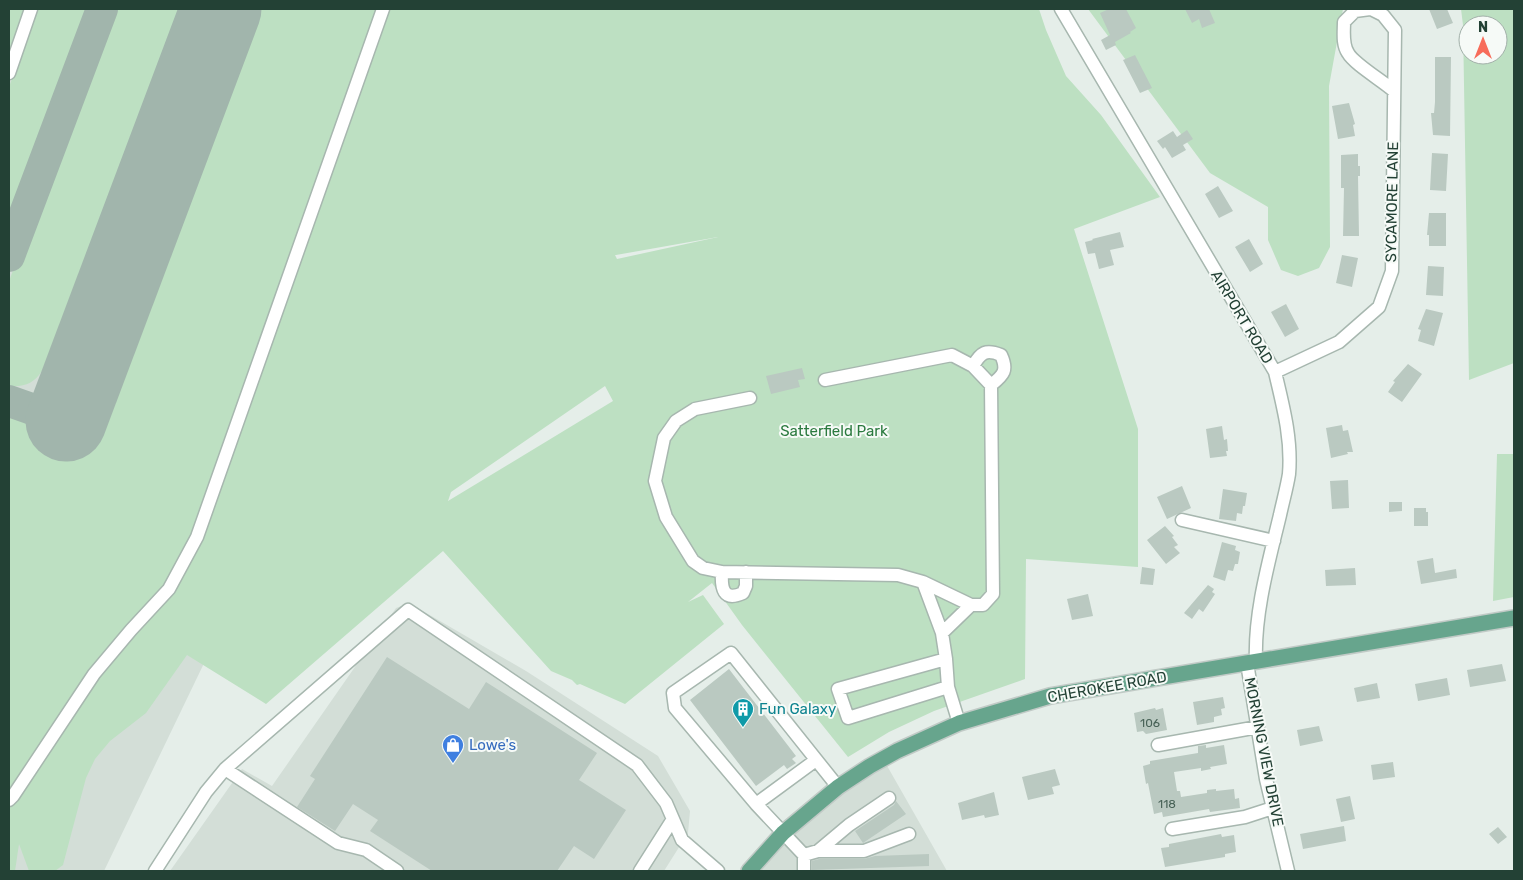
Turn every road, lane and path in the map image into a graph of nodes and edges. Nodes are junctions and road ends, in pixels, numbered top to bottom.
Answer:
1 (31, 9) edge
2 (383, 9) edge
3 (1060, 9) edge
4 (1371, 9) edge
5 (9, 73) edge
6 (1394, 91) junction
7 (973, 366) junction
8 (1275, 372) junction
9 (825, 380) dead end
10 (991, 385) junction
11 (750, 398) dead end
12 (1182, 520) dead end
13 (1274, 541) junction
14 (722, 572) junction
15 (746, 572) junction
16 (923, 582) junction
17 (971, 605) junction
18 (1514, 618) edge
19 (942, 633) junction
20 (946, 658) junction
21 (1251, 662) junction
22 (948, 687) junction
23 (959, 723) junction
24 (1258, 727) junction
25 (1158, 745) dead end
26 (816, 760) junction
27 (225, 769) junction
28 (838, 787) junction
29 (889, 798) dead end
30 (9, 800) edge
31 (756, 804) junction
32 (1273, 808) junction
33 (673, 819) junction
34 (1172, 829) dead end
35 (783, 832) junction
36 (909, 834) dead end
37 (818, 852) junction
38 (804, 855) junction
39 (155, 871) edge
40 (398, 871) edge
41 (640, 871) edge
42 (718, 871) edge
43 (749, 871) edge
44 (804, 871) edge
45 (1288, 871) edge

1 - 5 street
2 - 30 street
3 - 8 street, AIRPORT ROAD
4 - 6 street, SYCAMORE LANE
4 - 6 street, SYCAMORE LANE
6 - 8 street, SYCAMORE LANE
7 - 9 street
7 - 10 street
7 - 10 street
8 - 13 street, AIRPORT ROAD
10 - 17 street
11 - 14 street
12 - 13 street
13 - 21 street, AIRPORT ROAD
14 - 15 street
14 - 15 street
15 - 16 street
16 - 17 street
16 - 19 street
17 - 19 street
18 - 21 main road, CHEROKEE ROAD
19 - 20 street
20 - 22 street
20 - 22 street
21 - 23 main road, CHEROKEE ROAD
21 - 24 street, MORNING VIEW DRIVE
22 - 23 street
23 - 28 main road, CHEROKEE ROAD
24 - 25 street
24 - 32 street, MORNING VIEW DRIVE
26 - 28 street
26 - 31 street
26 - 31 street
27 - 33 street
27 - 39 street
27 - 40 street
28 - 35 main road, CHEROKEE ROAD
29 - 37 street
31 - 35 street
32 - 34 street
32 - 45 street, MORNING VIEW DRIVE
33 - 41 street
33 - 42 street
35 - 38 street
35 - 43 main road, CHEROKEE ROAD
36 - 37 street
37 - 38 street
38 - 44 street

